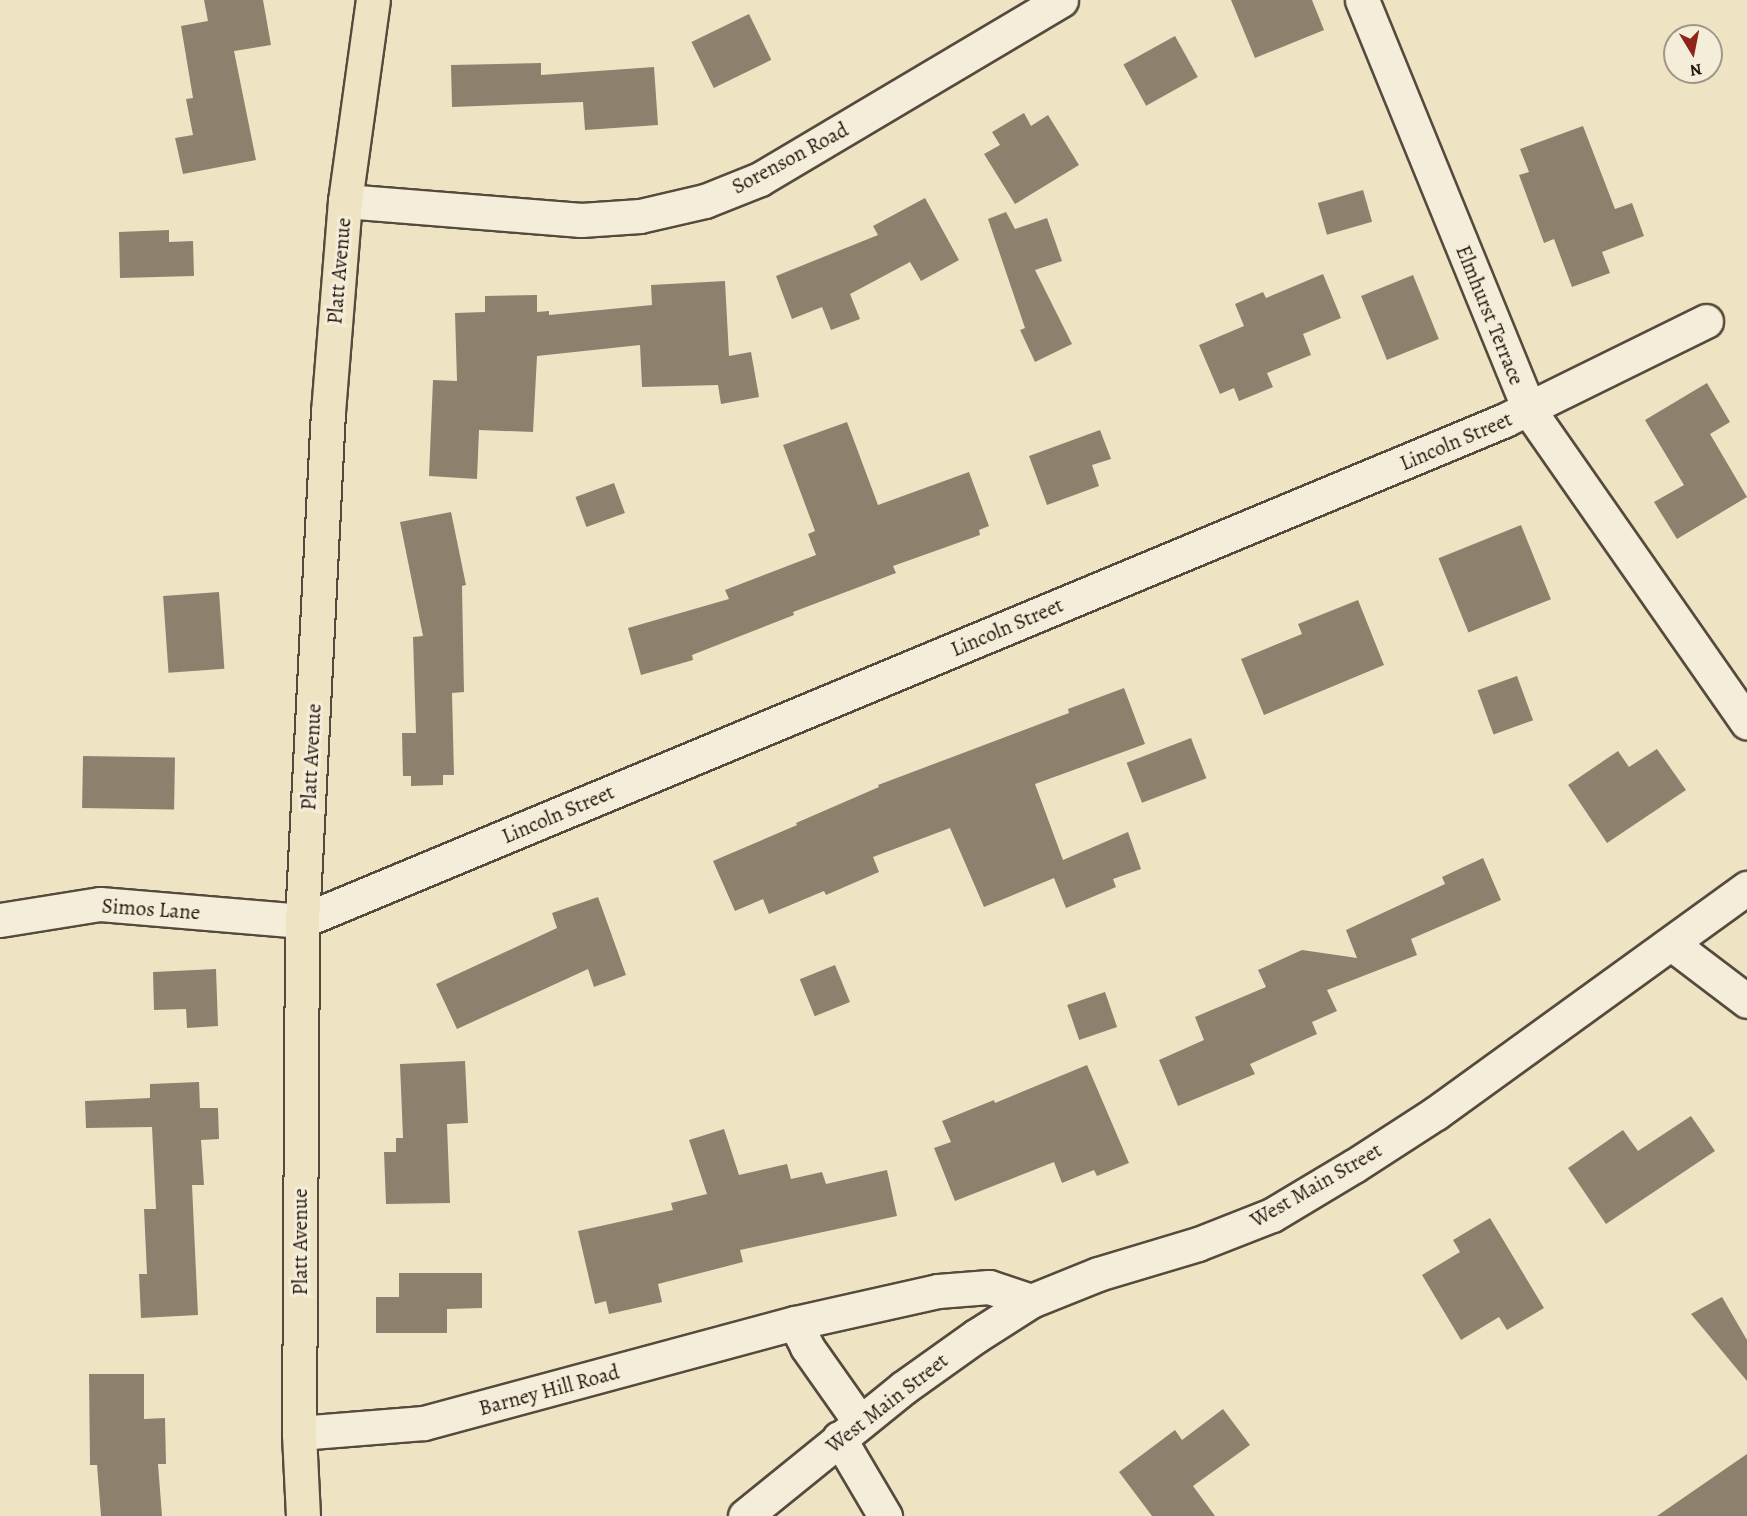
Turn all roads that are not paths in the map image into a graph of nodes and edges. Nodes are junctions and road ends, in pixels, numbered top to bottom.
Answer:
1 (374, 0) edge
2 (1061, 0) edge
3 (1362, 0) edge
4 (345, 201) junction
5 (1706, 321) dead end
6 (1529, 410) junction
7 (1747, 723) edge
8 (1747, 888) edge
9 (0, 920) edge
10 (302, 921) junction
11 (1672, 944) junction
12 (1747, 1001) edge
13 (1031, 1301) junction
14 (795, 1323) junction
15 (850, 1430) junction
16 (299, 1433) junction
17 (303, 1516) edge
18 (745, 1516) edge
19 (885, 1516) edge

1 - 4 main road, Platt Avenue
2 - 4 street, Sorenson Road
3 - 6 street, Elmhurst Terrace
4 - 10 main road, Platt Avenue
5 - 6 street, Lincoln Street
6 - 7 street, Elmhurst Terrace
6 - 10 street, Lincoln Street
8 - 11 street, West Main Street
9 - 10 street, Simos Lane
10 - 16 main road, Platt Avenue
11 - 12 street
11 - 13 street, West Main Street
13 - 14 street, Barney Hill Road
13 - 15 street, West Main Street
14 - 15 street
14 - 16 street, Barney Hill Road
15 - 18 street, West Main Street
15 - 19 street
16 - 17 main road, Platt Avenue

